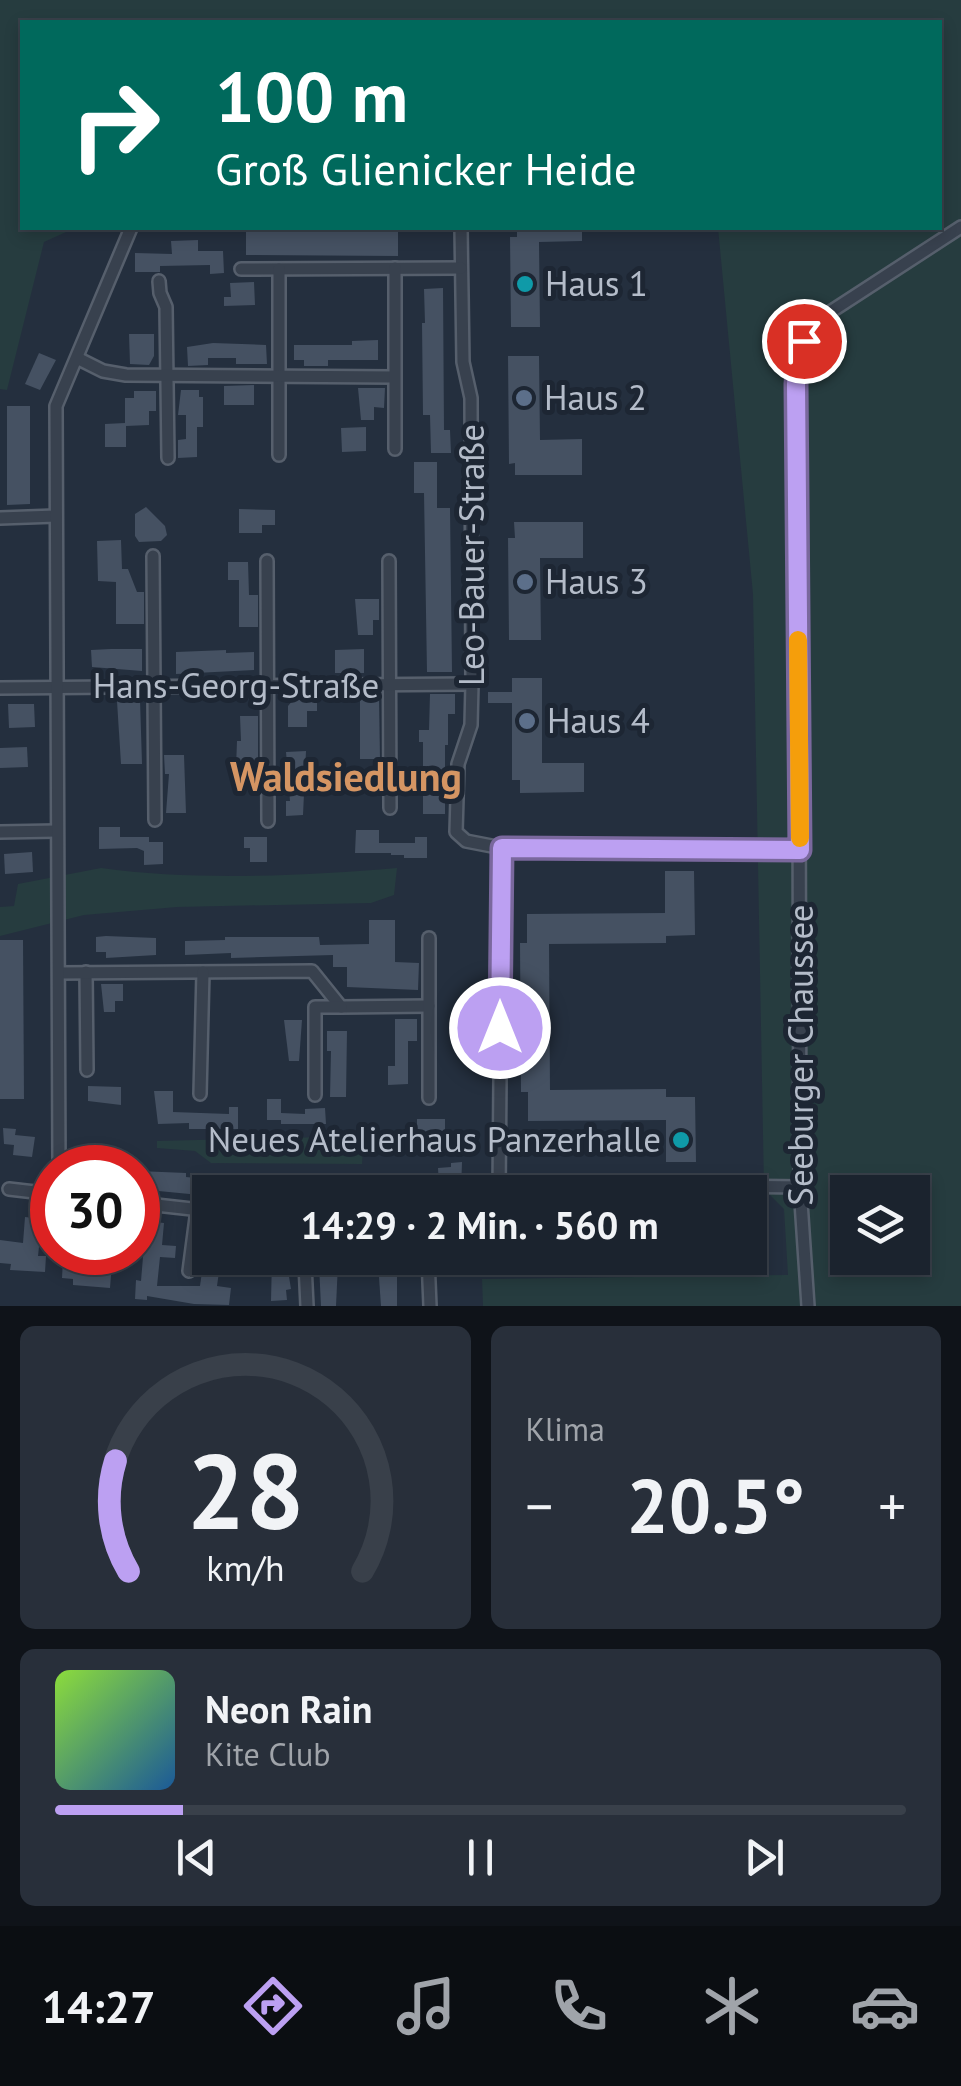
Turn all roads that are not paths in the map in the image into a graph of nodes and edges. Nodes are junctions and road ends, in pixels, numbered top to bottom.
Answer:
1 (961, 227) edge
2 (130, 230) edge
3 (460, 230) edge
4 (395, 268) junction
5 (460, 268) junction
6 (241, 269) dead end
7 (279, 270) junction
8 (160, 282) dead end
9 (77, 358) junction
10 (168, 377) junction
11 (280, 377) junction
12 (394, 377) junction
13 (395, 449) dead end
14 (280, 455) dead end
15 (168, 458) dead end
16 (56, 516) junction
17 (0, 518) edge
18 (153, 556) dead end
19 (268, 561) dead end
20 (389, 561) dead end
21 (472, 684) junction
22 (390, 685) junction
23 (269, 686) junction
24 (0, 688) edge
25 (57, 688) junction
26 (154, 688) junction
27 (390, 808) dead end
28 (155, 820) dead end
29 (268, 820) dead end
30 (57, 831) junction
31 (0, 832) edge
32 (502, 848) junction
33 (800, 850) junction
34 (430, 938) dead end
35 (86, 972) junction
36 (203, 972) junction
37 (59, 973) junction
38 (429, 1006) junction
39 (341, 1007) junction
40 (87, 1070) dead end
41 (200, 1094) dead end
42 (315, 1095) dead end
43 (429, 1098) dead end
44 (58, 1145) edge
45 (500, 1175) edge
46 (767, 1187) edge
47 (800, 1187) junction
48 (9, 1188) dead end
49 (30, 1191) edge
50 (160, 1206) edge
51 (192, 1210) edge
52 (192, 1259) edge
53 (189, 1271) dead end
54 (306, 1275) edge
55 (429, 1275) edge
56 (307, 1306) edge
57 (430, 1306) edge
58 (808, 1306) edge

1 - 33 street, Seeburger Chaussee
2 - 9 street
3 - 5 street, Leo-Bauer-Straße
4 - 5 street
4 - 7 street
4 - 12 street
5 - 21 street, Leo-Bauer-Straße
6 - 7 street
7 - 11 street
8 - 10 street
9 - 10 street
9 - 16 street
10 - 11 street
10 - 15 street
11 - 12 street
11 - 14 street
12 - 13 street
16 - 17 street
16 - 25 street
18 - 26 street
19 - 23 street
20 - 22 street
21 - 22 street, Hans-Georg-Straße
21 - 32 street, Leo-Bauer-Straße
22 - 23 street, Hans-Georg-Straße
22 - 27 street
23 - 26 street, Hans-Georg-Straße
23 - 29 street
24 - 25 street, Hans-Georg-Straße
25 - 26 street, Hans-Georg-Straße
25 - 30 street
26 - 28 street
30 - 31 street
30 - 37 street
32 - 33 street
32 - 45 street
33 - 47 street, Seeburger Chaussee
34 - 38 street
35 - 36 street
35 - 37 street
35 - 40 street
36 - 39 street
36 - 41 street
37 - 44 street
38 - 39 street
38 - 43 street
39 - 42 street
46 - 47 street
47 - 58 street, Seeburger Chaussee
48 - 49 street
50 - 51 street
52 - 53 street
54 - 56 street
55 - 57 street

